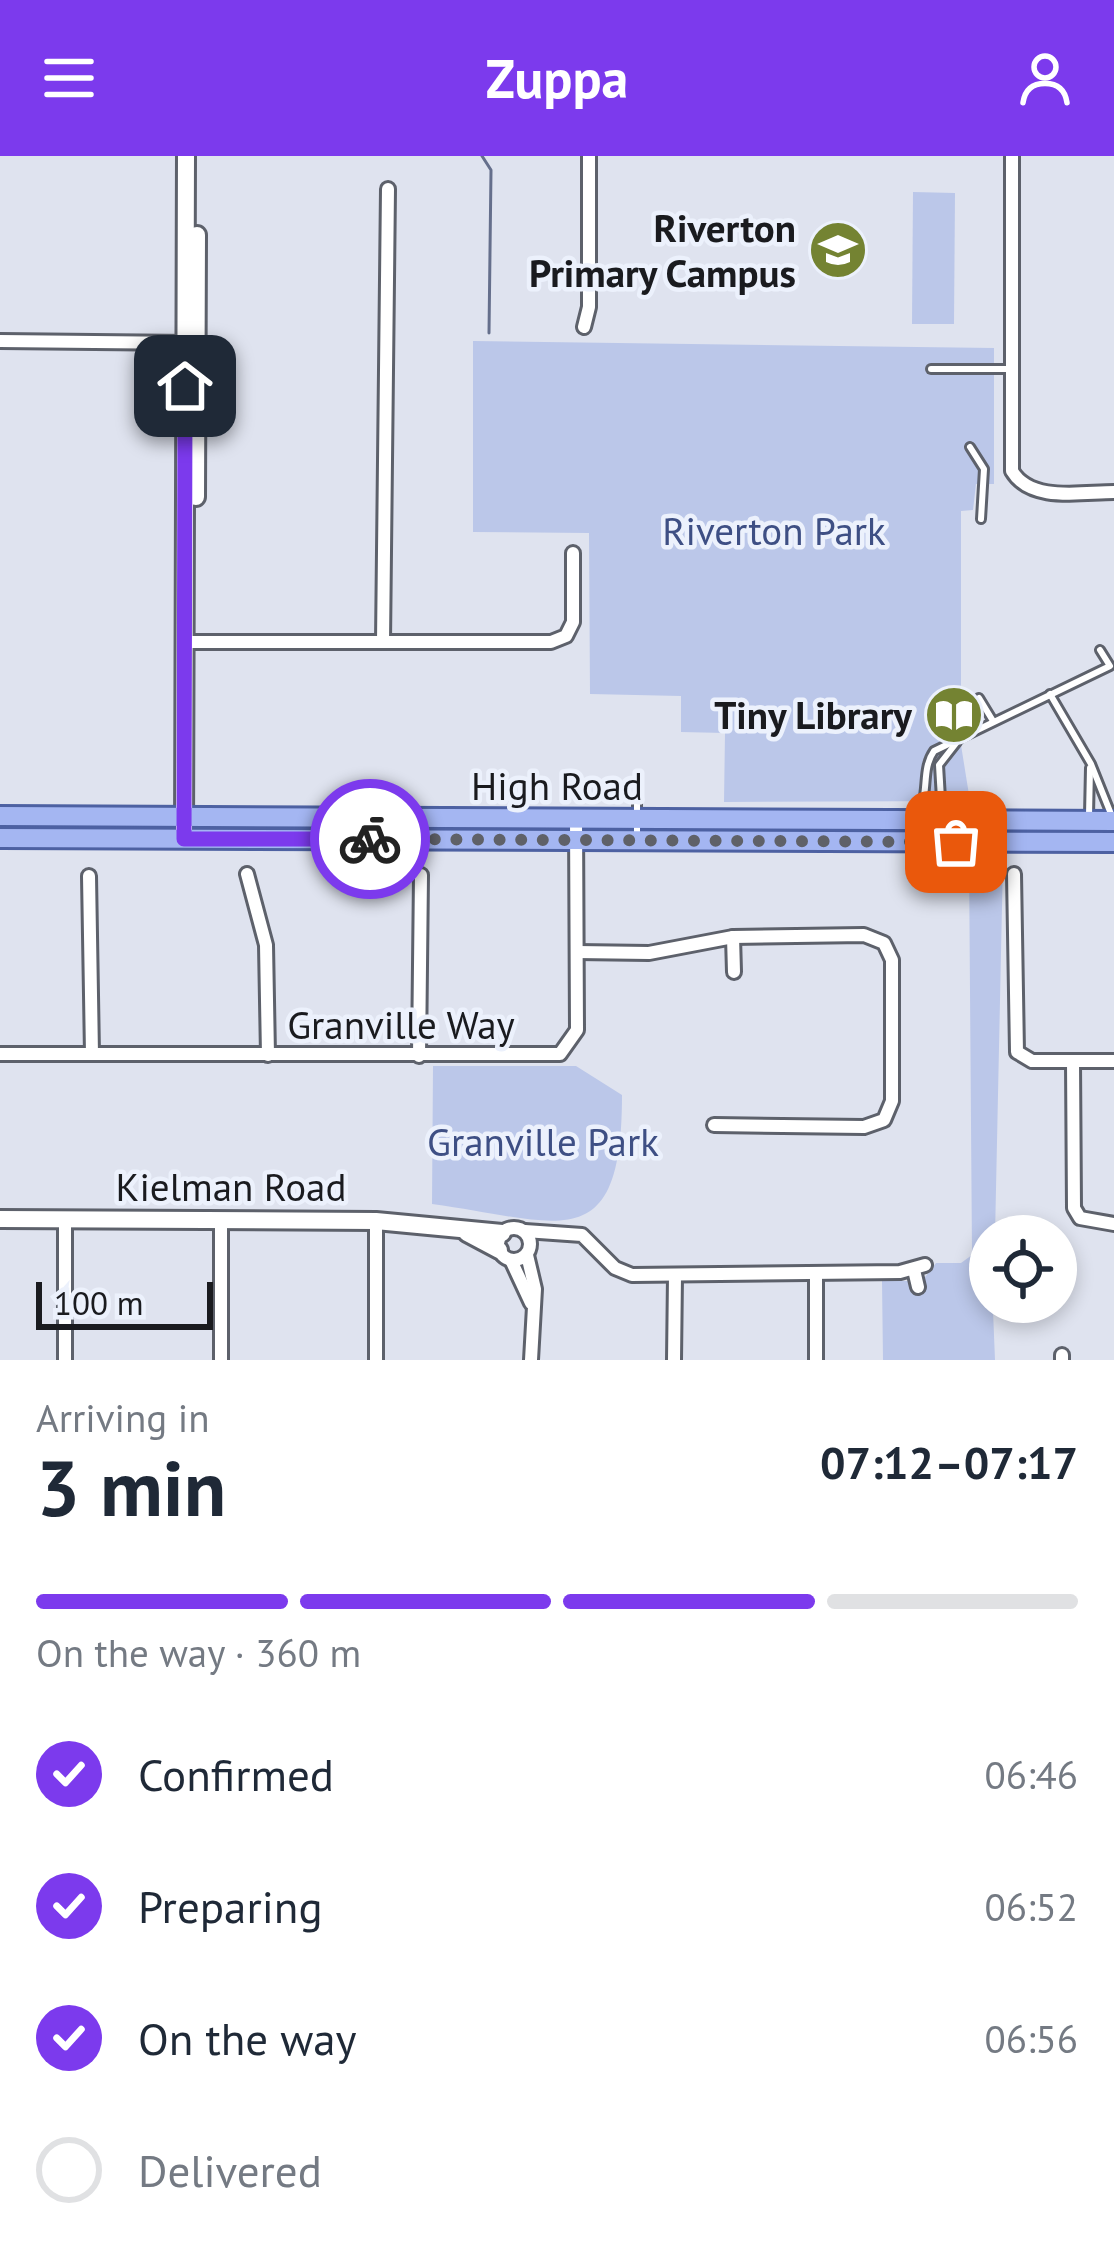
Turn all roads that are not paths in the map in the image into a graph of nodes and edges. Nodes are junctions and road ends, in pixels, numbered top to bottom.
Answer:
1 (186, 156) edge
2 (197, 156) edge
3 (590, 156) edge
4 (1012, 156) edge
5 (388, 189) dead end
6 (584, 327) dead end
7 (0, 341) edge
8 (190, 343) junction
9 (931, 369) dead end
10 (1011, 369) junction
11 (970, 447) dead end
12 (1114, 492) edge
13 (981, 519) dead end
14 (573, 553) dead end
15 (383, 641) junction
16 (191, 642) junction
17 (1100, 650) dead end
18 (1050, 694) junction
19 (979, 698) dead end
20 (992, 721) junction
21 (957, 742) junction
22 (1090, 764) junction
23 (637, 809) junction
24 (0, 816) edge
25 (190, 817) junction
26 (576, 819) junction
27 (914, 820) junction
28 (943, 820) junction
29 (1089, 820) junction
30 (1114, 820) edge
31 (1114, 830) edge
32 (0, 838) edge
33 (189, 839) junction
34 (576, 840) junction
35 (637, 840) junction
36 (913, 841) junction
37 (1114, 842) edge
38 (247, 874) dead end
39 (1014, 874) dead end
40 (421, 875) dead end
41 (89, 876) dead end
42 (733, 937) junction
43 (577, 952) junction
44 (734, 972) dead end
45 (0, 1054) edge
46 (92, 1054) junction
47 (268, 1055) junction
48 (418, 1055) junction
49 (1114, 1061) edge
50 (1073, 1062) junction
51 (714, 1125) dead end
52 (0, 1219) edge
53 (65, 1220) junction
54 (221, 1220) junction
55 (376, 1221) junction
56 (1114, 1224) edge
57 (527, 1244) junction
58 (504, 1248) junction
59 (816, 1274) junction
60 (675, 1276) junction
61 (918, 1287) dead end
62 (532, 1304) junction
63 (64, 1360) edge
64 (221, 1360) edge
65 (376, 1360) edge
66 (531, 1360) edge
67 (674, 1360) edge
68 (816, 1360) edge

1 - 8 street
2 - 8 street
3 - 6 street
4 - 10 street
5 - 15 street
7 - 8 street
8 - 16 street
9 - 10 lane
10 - 12 street
11 - 13 lane
14 - 15 street
15 - 16 street
16 - 25 street
17 - 18 lane
18 - 20 lane
18 - 22 lane
19 - 20 lane
20 - 21 lane
21 - 27 lane
21 - 28 lane
22 - 29 lane
22 - 30 lane
23 - 26 main road, High Road
23 - 27 main road, High Road
23 - 35 lane
24 - 25 main road, High Road
25 - 26 main road, High Road
25 - 33 street
26 - 34 street, Granville Way
27 - 28 main road, High Road
28 - 29 main road, High Road
28 - 36 lane
29 - 30 main road, High Road
29 - 31 lane
32 - 33 main road, High Road
33 - 34 main road, High Road
34 - 35 main road, High Road
34 - 43 street, Granville Way
35 - 36 main road, High Road
36 - 37 main road, High Road
38 - 47 street
39 - 50 street
40 - 48 street
41 - 46 street
42 - 43 street
42 - 44 street
42 - 51 street
43 - 48 street, Granville Way
45 - 46 street, Granville Way
46 - 47 street, Granville Way
47 - 48 street, Granville Way
49 - 50 street
50 - 56 street
52 - 53 street, Kielman Road
53 - 54 street, Kielman Road
53 - 63 street
54 - 55 street, Kielman Road
54 - 64 street
55 - 58 street, Kielman Road
55 - 65 street
57 - 58 street
57 - 58 street
57 - 60 street
57 - 62 street
58 - 62 street
59 - 60 street
59 - 61 street
59 - 68 street
60 - 67 street
62 - 66 street

